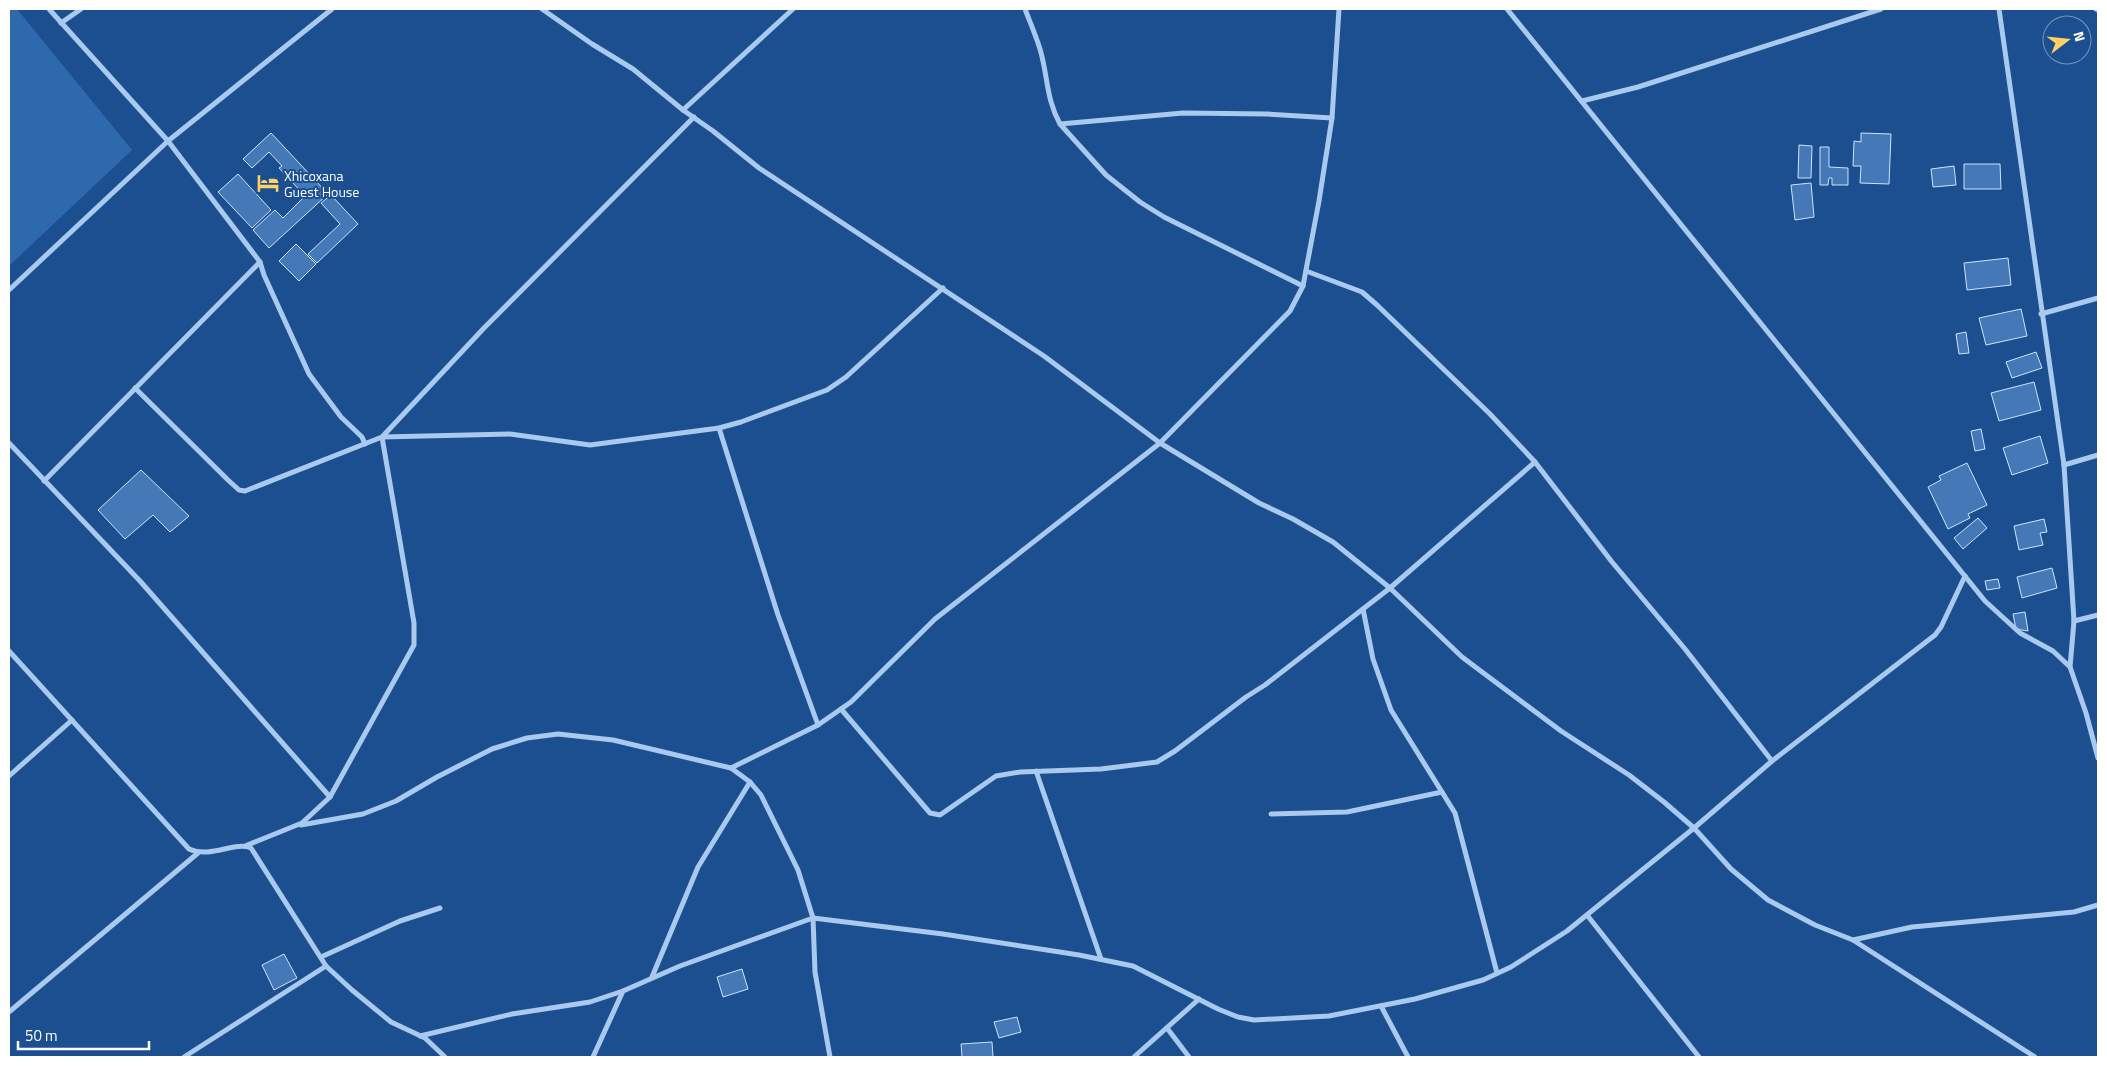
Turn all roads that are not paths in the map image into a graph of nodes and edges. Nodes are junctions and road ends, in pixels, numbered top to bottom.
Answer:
1 (49, 9) edge
2 (81, 9) edge
3 (332, 9) edge
4 (542, 9) edge
5 (793, 9) edge
6 (1025, 9) edge
7 (1339, 9) edge
8 (1507, 9) edge
9 (1881, 9) edge
10 (1999, 9) edge
11 (61, 23) junction
12 (1582, 101) junction
13 (683, 110) junction
14 (694, 117) junction
15 (1332, 118) junction
16 (1060, 124) junction
17 (168, 141) junction
18 (260, 262) junction
19 (1306, 271) junction
20 (1303, 286) junction
21 (943, 288) junction
22 (9, 290) edge
23 (2098, 298) edge
24 (2041, 314) junction
25 (135, 388) junction
26 (718, 428) junction
27 (382, 437) junction
28 (9, 443) edge
29 (1160, 443) junction
30 (365, 444) junction
31 (2098, 455) edge
32 (1535, 462) junction
33 (2064, 464) junction
34 (44, 481) junction
35 (1965, 576) junction
36 (1390, 588) junction
37 (1363, 609) junction
38 (2098, 615) edge
39 (2074, 622) junction
40 (9, 651) edge
41 (2070, 667) junction
42 (841, 709) junction
43 (72, 720) junction
44 (818, 726) junction
45 (2098, 758) edge
46 (1772, 761) junction
47 (732, 768) junction
48 (1036, 771) junction
49 (9, 776) edge
50 (750, 782) junction
51 (1442, 792) junction
52 (330, 796) junction
53 (1270, 814) dead end
54 (297, 826) junction
55 (1694, 828) junction
56 (244, 846) junction
57 (198, 853) junction
58 (2098, 905) edge
59 (440, 908) dead end
60 (1588, 914) junction
61 (813, 918) junction
62 (1853, 940) junction
63 (321, 957) junction
64 (1101, 959) junction
65 (326, 966) junction
66 (1497, 973) junction
67 (652, 977) junction
68 (623, 991) junction
69 (1200, 999) junction
70 (1381, 1006) junction
71 (9, 1012) edge
72 (1168, 1028) junction
73 (420, 1036) junction
74 (184, 1057) edge
75 (445, 1057) edge
76 (592, 1057) edge
77 (830, 1057) edge
78 (1134, 1057) edge
79 (1189, 1057) edge
80 (1408, 1057) edge
81 (1699, 1057) edge
82 (2035, 1057) edge

1 - 11 street
2 - 11 street
3 - 17 street
4 - 13 street
5 - 13 street
6 - 16 street
7 - 15 street
8 - 12 street
9 - 12 street
10 - 24 street
11 - 17 street
12 - 35 street
13 - 14 street
14 - 21 street
14 - 27 street
15 - 16 street
15 - 19 street
16 - 20 street
17 - 18 street
17 - 22 street
18 - 25 street
18 - 30 street
19 - 20 street
19 - 32 street
20 - 29 street
21 - 26 street
21 - 29 street
23 - 24 street
24 - 33 street
25 - 30 street
25 - 34 street
26 - 27 street
26 - 44 street
27 - 30 street
27 - 52 street
28 - 34 street
29 - 36 street
29 - 42 street
31 - 33 street
32 - 36 street
32 - 46 street
33 - 39 street
34 - 52 street
35 - 41 street
35 - 46 street
36 - 37 street
36 - 55 street
37 - 48 street
37 - 51 street
38 - 39 street
39 - 41 street
40 - 43 street
41 - 45 street
42 - 44 street
42 - 48 street
43 - 49 street
43 - 57 street
44 - 47 street
46 - 55 street
47 - 50 street
47 - 54 street
48 - 64 street
50 - 61 street
50 - 67 street
51 - 53 street
51 - 66 street
52 - 54 street
54 - 56 street
55 - 60 street
55 - 62 street
56 - 57 street
56 - 63 street
57 - 71 street
58 - 62 street
59 - 63 street
60 - 66 street
60 - 81 street
61 - 64 street
61 - 67 street
61 - 77 street
62 - 82 street
63 - 65 street
64 - 69 street
65 - 73 street
65 - 74 street
66 - 70 street
67 - 68 street
68 - 73 street
68 - 76 street
69 - 70 street
69 - 72 street
70 - 80 street
72 - 78 street
72 - 79 street
73 - 75 street

